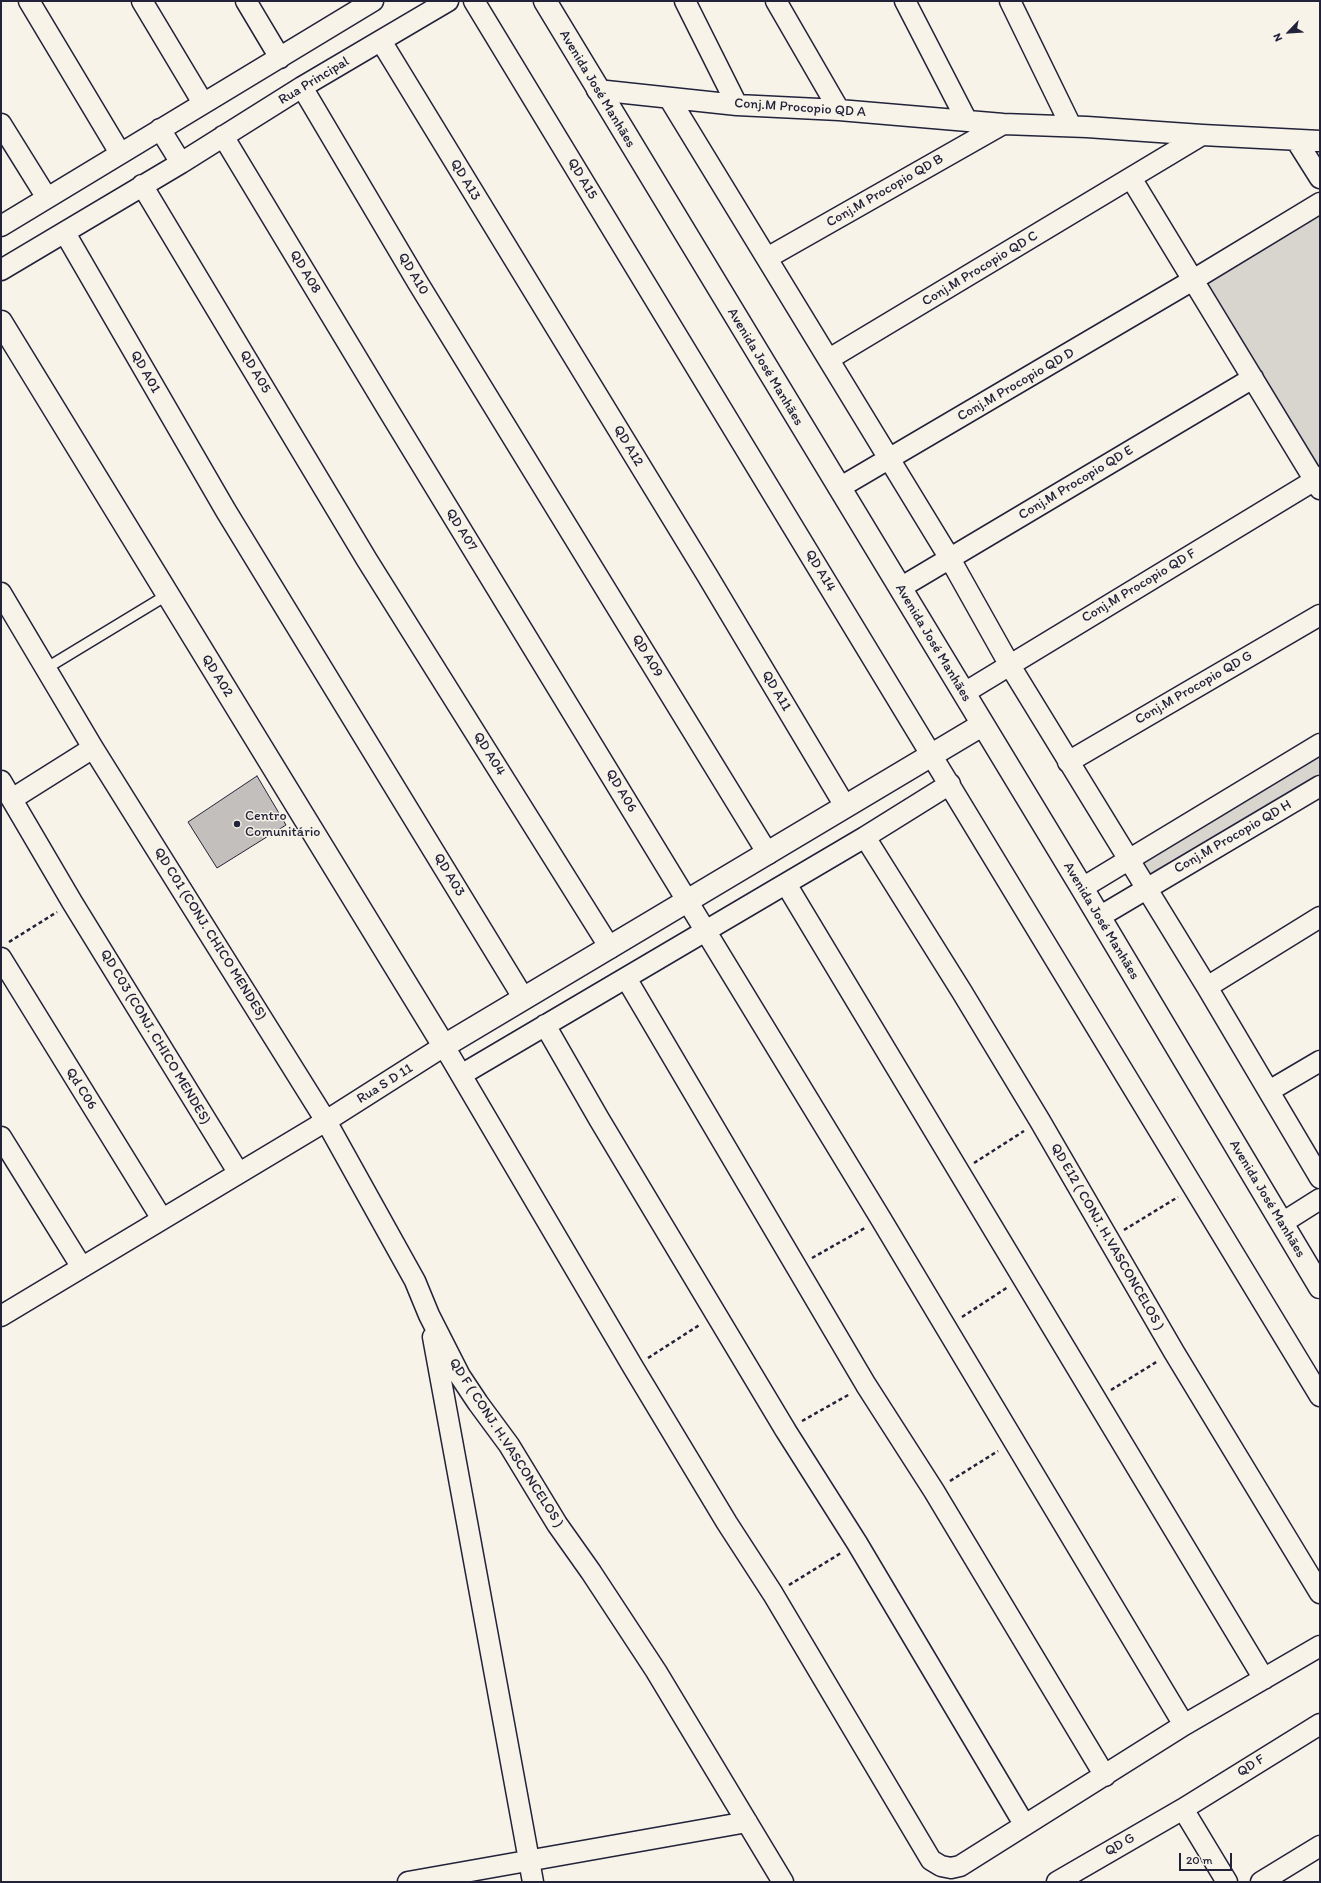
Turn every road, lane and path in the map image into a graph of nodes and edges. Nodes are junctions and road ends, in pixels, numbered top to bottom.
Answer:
1 (29, 1) edge
2 (142, 1) edge
3 (246, 1) edge
4 (448, 1) edge
5 (474, 1) edge
6 (545, 1) edge
7 (686, 1) edge
8 (776, 1) edge
9 (906, 1) edge
10 (1010, 1) edge
11 (365, 3) edge
12 (381, 42) junction
13 (280, 58) junction
14 (302, 87) junction
15 (597, 90) junction
16 (669, 98) junction
17 (203, 103) junction
18 (737, 105) junction
19 (839, 110) junction
20 (967, 121) junction
21 (1, 124) edge
22 (1002, 124) junction
23 (1071, 126) junction
24 (160, 129) junction
25 (223, 136) junction
26 (1202, 136) junction
27 (1296, 140) junction
28 (1320, 140) edge
29 (120, 154) junction
30 (181, 163) junction
31 (1131, 178) junction
32 (1320, 178) edge
33 (142, 185) junction
34 (47, 198) junction
35 (1320, 203) edge
36 (1, 226) edge
37 (65, 232) junction
38 (767, 258) junction
39 (1, 270) edge
40 (1193, 280) junction
41 (549, 318) joint
42 (1, 322) edge
43 (691, 358) joint
44 (829, 359) junction
45 (1253, 378) junction
46 (387, 408) joint
47 (527, 459) joint
48 (889, 459) junction
49 (1318, 482) edge
50 (839, 488) junction
51 (949, 557) junction
52 (367, 560) joint
53 (707, 575) joint
54 (900, 588) junction
55 (1, 593) edge
56 (167, 595) junction
57 (1320, 615) edge
58 (536, 652) joint
59 (1009, 664) junction
60 (45, 669) junction
61 (964, 693) junction
62 (982, 725) junction
63 (1320, 744) edge
64 (93, 748) junction
65 (374, 752) joint
66 (932, 755) junction
67 (1068, 762) junction
68 (1, 781) edge
69 (950, 784) junction
70 (1320, 786) edge
71 (12, 799) junction
72 (845, 806) junction
73 (865, 837) junction
74 (768, 854) junction
75 (1129, 859) junction
76 (786, 884) junction
77 (1082, 888) junction
78 (1145, 888) junction
79 (72, 902) junction
80 (688, 902) junction
81 (1099, 917) junction
82 (1320, 917) edge
83 (705, 930) junction
84 (610, 948) junction
85 (4, 951) edge
86 (626, 978) junction
87 (1206, 987) junction
88 (524, 999) junction
89 (545, 1025) junction
90 (444, 1046) junction
91 (1320, 1061) edge
92 (461, 1075) junction
93 (1269, 1091) junction
94 (326, 1121) junction
95 (1040, 1122) junction
96 (1, 1138) edge
97 (238, 1172) junction
98 (958, 1172) junction
99 (1320, 1178) edge
100 (1193, 1188) junction
101 (1320, 1199) edge
102 (881, 1219) junction
103 (162, 1220) junction
104 (1282, 1223) junction
105 (1108, 1239) junction
106 (82, 1266) junction
107 (797, 1266) junction
108 (1022, 1278) junction
109 (1318, 1278) edge
110 (429, 1315) junction
111 (717, 1315) junction
112 (1, 1316) edge
113 (946, 1327) junction
114 (1174, 1352) junction
115 (633, 1367) junction
116 (866, 1385) junction
117 (1320, 1396) edge
118 (1096, 1400) junction
119 (786, 1431) junction
120 (1014, 1442) junction
121 (934, 1491) junction
122 (857, 1543) junction
123 (1320, 1593) edge
124 (773, 1594) junction
125 (1320, 1646) edge
126 (1264, 1679) junction
127 (1320, 1724) edge
128 (1184, 1725) junction
129 (1104, 1776) junction
130 (1183, 1809) junction
131 (747, 1822) junction
132 (1024, 1824) junction
133 (1320, 1846) edge
134 (529, 1860) junction
135 (408, 1882) edge
136 (533, 1882) edge
137 (783, 1882) edge
138 (1057, 1882) edge
139 (1227, 1882) edge
140 (1261, 1882) edge

1 - 29 street
2 - 17 street
3 - 13 street
4 - 12 street, Rua Principal
5 - 43 street, QD A15
6 - 15 street, Avenida José Manhães
7 - 18 street
8 - 19 street
9 - 20 street
10 - 23 street
11 - 13 street
12 - 14 street, Rua Principal
12 - 41 street, QD A13
13 - 17 street
14 - 25 street, Rua Principal
14 - 47 street, QD A10
15 - 16 street, Conj.M Procopio QD A
15 - 50 street, Avenida José Manhães
16 - 18 street, Conj.M Procopio QD A
16 - 38 street
17 - 24 street
18 - 19 street, Conj.M Procopio QD A
19 - 20 street, Conj.M Procopio QD A
20 - 22 street, Conj.M Procopio QD A
21 - 34 street
22 - 23 street, Conj.M Procopio QD A
22 - 38 street, Conj.M Procopio QD B
23 - 26 street, Conj.M Procopio QD A
24 - 29 street
24 - 30 street
25 - 30 street, Rua Principal
25 - 46 street, QD A08
26 - 27 street, Conj.M Procopio QD A
26 - 31 street, Conj.M Procopio QD C
27 - 28 street, Conj.M Procopio QD A
27 - 32 street
29 - 34 street
30 - 33 street, Rua Principal
31 - 40 street
31 - 44 street, Conj.M Procopio QD C
33 - 37 street, Rua Principal
33 - 52 street, QD A05
34 - 36 street
35 - 40 street, Conj.M Procopio QD D
37 - 39 street, Rua Principal
37 - 65 street, QD A01
38 - 44 street
40 - 45 street
40 - 48 street, Conj.M Procopio QD D
41 - 53 street, QD A12
42 - 56 street, QD A02
43 - 66 street, QD A14
44 - 48 street
45 - 49 street
45 - 51 street, Conj.M Procopio QD E
46 - 58 street, QD A07
47 - 74 street, QD A09
48 - 50 street, Conj.M Procopio QD D
48 - 51 street
49 - 59 street, Conj.M Procopio QD F
50 - 54 street, Avenida José Manhães
51 - 54 street, Conj.M Procopio QD E
51 - 59 street
52 - 84 street, QD A04
53 - 72 street, QD A11
54 - 61 street, Avenida José Manhães
55 - 60 street, QD C01 (CONJ. CHICO MENDES)
56 - 60 lane
56 - 90 street, QD A02
57 - 67 street, Conj.M Procopio QD G
58 - 80 street, QD A06
59 - 61 street, Conj.M Procopio QD F
59 - 67 street
60 - 64 street, QD C01 (CONJ. CHICO MENDES)
61 - 62 street, Avenida José Manhães
62 - 66 street
62 - 77 street, Avenida José Manhães
63 - 75 street
64 - 71 street
64 - 94 street, QD C01 (CONJ. CHICO MENDES)
65 - 88 street, QD A03
66 - 69 street, QD A14
66 - 72 street
67 - 75 street
68 - 71 street, QD C03 (CONJ. CHICO MENDES)
69 - 73 street
69 - 100 street, QD A14
70 - 78 street, Conj.M Procopio QD H
71 - 79 street, QD C03 (CONJ. CHICO MENDES)
72 - 74 street
73 - 76 street
73 - 95 street, QD E12 ( CONJ. H.VASCONCELOS )
74 - 80 street
75 - 77 street
75 - 78 street
76 - 83 street
76 - 98 street
77 - 81 street, Avenida José Manhães
78 - 81 street, Conj.M Procopio QD H
78 - 87 street
79 - 85 path
79 - 97 street, QD C03 (CONJ. CHICO MENDES)
80 - 83 street, QD A06
80 - 84 street
81 - 104 street, Avenida José Manhães
82 - 87 street
83 - 86 street
83 - 102 street, QD A06
84 - 88 street
85 - 103 street, Qd C06
86 - 89 street
86 - 107 street
87 - 93 street
88 - 90 street
89 - 92 street
89 - 111 street
90 - 92 street
90 - 94 street, Rua S D 11
91 - 93 street
92 - 115 street
93 - 99 street
94 - 97 street, Rua S D 11
94 - 110 street, QD F ( CONJ. H.VASCONCELOS )
95 - 98 path
95 - 105 street, QD E12 ( CONJ. H.VASCONCELOS )
96 - 106 street
97 - 103 street, Rua S D 11
98 - 108 street
100 - 105 path
100 - 117 street, QD A14
101 - 104 street
102 - 107 path
102 - 113 street, QD A06
103 - 106 street, Rua S D 11
104 - 109 street, Avenida José Manhães
105 - 114 street, QD E12 ( CONJ. H.VASCONCELOS )
106 - 112 street, Rua S D 11
107 - 116 street
108 - 113 path
108 - 118 street
110 - 131 street, QD F ( CONJ. H.VASCONCELOS )
110 - 134 street
111 - 115 path
111 - 119 street
113 - 120 street, QD A06
114 - 118 path
114 - 123 street, QD E12 ( CONJ. H.VASCONCELOS )
115 - 124 street
116 - 119 path
116 - 121 street
118 - 126 street
119 - 122 street
120 - 121 path
120 - 128 street, QD A06
121 - 129 street
122 - 124 path
122 - 132 street
124 - 132 street
125 - 126 street
126 - 128 street
127 - 130 street, QD F
128 - 129 street
129 - 132 street
130 - 138 street, QD G
130 - 139 street
131 - 134 street
131 - 137 street, QD F ( CONJ. H.VASCONCELOS )
133 - 140 street
134 - 135 street
134 - 136 street

